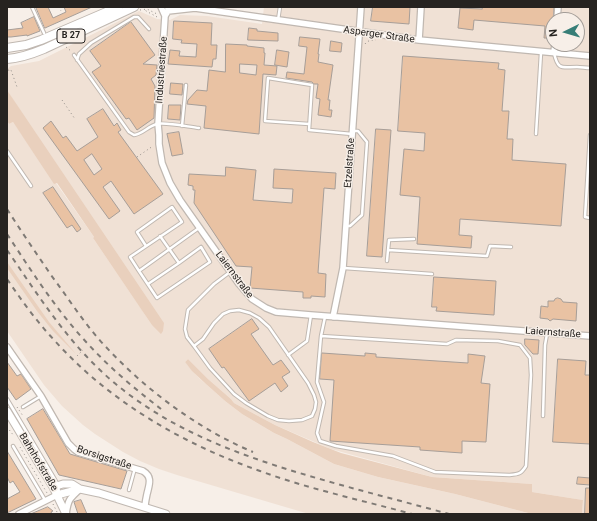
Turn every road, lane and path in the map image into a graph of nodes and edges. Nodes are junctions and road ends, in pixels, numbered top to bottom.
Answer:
1 (32, 7) edge
2 (59, 7) edge
3 (134, 7) edge
4 (161, 7) edge
5 (280, 7) edge
6 (361, 7) edge
7 (421, 7) edge
8 (115, 8) edge
9 (210, 9) edge
10 (61, 10) dead end
11 (167, 11) edge
12 (278, 20) junction
13 (149, 29) dead end
14 (360, 32) junction
15 (44, 33) dead end
16 (372, 40) dead end
17 (419, 40) junction
18 (359, 46) junction
19 (7, 48) edge
20 (62, 48) dead end
21 (542, 51) junction
22 (545, 51) edge
23 (554, 52) joint
24 (74, 55) joint
25 (590, 56) edge
26 (7, 59) edge
27 (77, 60) junction
28 (7, 65) edge
29 (590, 69) edge
30 (186, 85) dead end
31 (17, 87) dead end
32 (62, 100) dead end
33 (75, 119) dead end
34 (158, 124) junction
35 (309, 124) junction
36 (182, 126) junction
37 (199, 128) dead end
38 (352, 132) junction
39 (536, 134) dead end
40 (590, 135) edge
41 (159, 144) junction
42 (7, 150) edge
43 (137, 157) dead end
44 (32, 186) dead end
45 (590, 218) edge
46 (346, 226) junction
47 (200, 228) junction
48 (160, 236) junction
49 (414, 239) dead end
50 (146, 246) junction
51 (511, 247) dead end
52 (169, 250) junction
53 (388, 250) junction
54 (387, 261) dead end
55 (179, 263) junction
56 (343, 268) junction
57 (140, 271) junction
58 (230, 271) junction
59 (432, 274) dead end
60 (148, 284) junction
61 (311, 315) junction
62 (325, 316) junction
63 (333, 317) junction
64 (547, 333) junction
65 (321, 336) junction
66 (590, 336) edge
67 (194, 346) junction
68 (83, 350) dead end
69 (8, 351) edge
70 (288, 355) junction
71 (77, 356) dead end
72 (41, 396) junction
73 (7, 399) edge
74 (23, 407) dead end
75 (8, 415) edge
76 (542, 416) dead end
77 (7, 426) edge
78 (14, 436) dead end
79 (18, 443) dead end
80 (13, 446) dead end
81 (135, 468) junction
82 (55, 486) junction
83 (80, 489) junction
84 (129, 490) dead end
85 (58, 495) junction
86 (47, 499) junction
87 (146, 511) edge
88 (19, 514) edge
89 (58, 514) edge
90 (66, 514) edge
91 (166, 514) edge

1 - 15 lane
2 - 10 path
3 - 26 main road, B 27
4 - 11 street, Industriestraße
5 - 12 lane
6 - 14 street, Etzelstraße
7 - 17 street
8 - 19 main road, B 27
9 - 11 street, Asperger Straße
9 - 12 street, Asperger Straße
11 - 34 street, Industriestraße
12 - 14 street, Asperger Straße
13 - 27 lane
14 - 17 street, Asperger Straße
14 - 18 street, Etzelstraße
16 - 18 path
17 - 21 street, Asperger Straße
18 - 38 street, Etzelstraße
20 - 24 path
21 - 22 street, Asperger Straße
21 - 39 lane
23 - 25 street, Asperger Straße
23 - 29 lane
24 - 27 lane
27 - 34 lane
28 - 31 path
30 - 36 lane
32 - 33 path
34 - 36 lane
34 - 41 street, Laiernstraße
35 - 35 lane
35 - 38 lane
36 - 37 lane
38 - 46 street, Etzelstraße
38 - 46 lane
40 - 45 lane
41 - 43 path
41 - 47 street, Laiernstraße
42 - 44 lane
46 - 56 street, Etzelstraße
47 - 52 lane
47 - 58 street, Laiernstraße
48 - 50 lane
48 - 50 lane
48 - 52 lane
49 - 53 lane
50 - 57 lane
51 - 53 lane
52 - 55 lane
52 - 57 lane
53 - 54 lane
55 - 60 lane
55 - 60 lane
56 - 59 lane
56 - 63 street, Etzelstraße
57 - 60 lane
58 - 61 street, Laiernstraße
58 - 67 lane
61 - 62 street, Laiernstraße
61 - 70 lane
62 - 63 street, Laiernstraße
62 - 65 lane
63 - 64 street, Laiernstraße
64 - 66 street, Laiernstraße
64 - 76 lane
65 - 65 lane
67 - 70 lane
67 - 70 lane
68 - 71 path
69 - 72 street, Borsigstraße
72 - 74 lane
72 - 81 street, Borsigstraße
73 - 82 lane
75 - 82 street, Bahnhofstraße
77 - 78 path
79 - 86 path
80 - 86 lane
81 - 84 lane
81 - 87 street, Borsigstraße
82 - 83 street
82 - 85 street, Bahnhofstraße
83 - 85 street
83 - 87 street
83 - 90 street, Bahnhofstraße
85 - 86 street
85 - 90 street, Bahnhofstraße
86 - 88 street
86 - 89 path
87 - 91 street

